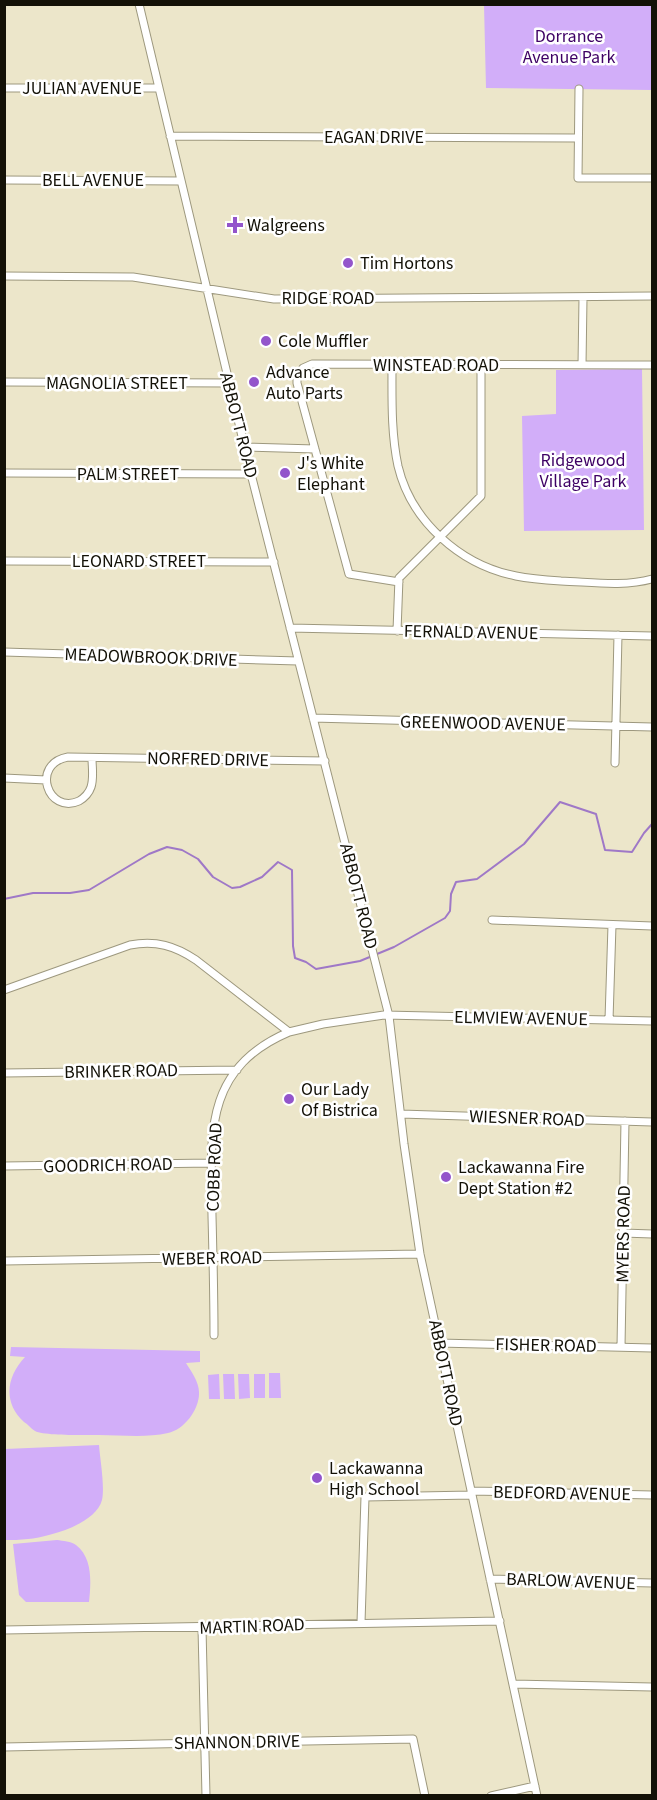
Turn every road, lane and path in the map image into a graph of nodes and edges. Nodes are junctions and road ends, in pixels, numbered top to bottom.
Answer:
1 (139, 4) edge
2 (4, 88) edge
3 (159, 88) junction
4 (579, 88) dead end
5 (170, 136) junction
6 (578, 138) junction
7 (652, 178) edge
8 (4, 180) edge
9 (181, 181) junction
10 (4, 276) edge
11 (207, 288) junction
12 (652, 296) edge
13 (583, 297) junction
14 (392, 365) junction
15 (481, 365) junction
16 (582, 365) junction
17 (652, 365) edge
18 (4, 382) edge
19 (229, 384) junction
20 (244, 447) junction
21 (315, 447) junction
22 (4, 473) edge
23 (251, 474) junction
24 (440, 537) junction
25 (4, 561) edge
26 (274, 562) junction
27 (652, 579) edge
28 (399, 582) junction
29 (290, 628) junction
30 (397, 631) junction
31 (618, 635) junction
32 (652, 636) edge
33 (4, 652) edge
34 (298, 661) junction
35 (313, 718) junction
36 (615, 726) junction
37 (652, 726) edge
38 (92, 758) junction
39 (324, 761) junction
40 (615, 763) dead end
41 (4, 778) edge
42 (46, 780) junction
43 (492, 920) dead end
44 (612, 925) junction
45 (652, 926) edge
46 (4, 990) edge
47 (389, 1016) junction
48 (609, 1020) junction
49 (652, 1021) edge
50 (288, 1032) junction
51 (237, 1070) junction
52 (4, 1073) edge
53 (400, 1114) junction
54 (625, 1121) junction
55 (652, 1122) edge
56 (212, 1164) junction
57 (4, 1166) edge
58 (622, 1233) junction
59 (652, 1234) edge
60 (420, 1254) junction
61 (213, 1257) junction
62 (4, 1261) edge
63 (214, 1335) dead end
64 (439, 1342) junction
65 (621, 1347) junction
66 (652, 1348) edge
67 (472, 1493) junction
68 (652, 1495) edge
69 (490, 1579) junction
70 (652, 1583) edge
71 (500, 1621) junction
72 (361, 1623) junction
73 (202, 1628) junction
74 (4, 1630) edge
75 (513, 1684) junction
76 (652, 1687) edge
77 (205, 1743) junction
78 (4, 1747) edge
79 (535, 1786) junction
80 (206, 1796) edge
81 (425, 1796) edge
82 (491, 1796) edge
83 (537, 1796) edge

1 - 3 street, ABBOTT ROAD
2 - 3 street, JULIAN AVENUE
3 - 5 street, ABBOTT ROAD
4 - 6 street
5 - 6 street, EAGAN DRIVE
5 - 9 street, ABBOTT ROAD
6 - 7 street
8 - 9 street, BELL AVENUE
9 - 11 street, ABBOTT ROAD
10 - 11 street, RIDGE ROAD
11 - 13 street, RIDGE ROAD
11 - 19 street, ABBOTT ROAD
12 - 13 street, RIDGE ROAD
13 - 16 street
14 - 15 street, WINSTEAD ROAD
14 - 21 street, WINSTEAD ROAD
14 - 24 street
15 - 16 street, WINSTEAD ROAD
15 - 24 street
16 - 17 street, WINSTEAD ROAD
18 - 19 street, MAGNOLIA STREET
19 - 20 street, ABBOTT ROAD
20 - 21 street
20 - 23 street, ABBOTT ROAD
21 - 28 street
22 - 23 street, PALM STREET
23 - 26 street, ABBOTT ROAD
24 - 27 street
24 - 28 street
25 - 26 street, LEONARD STREET
26 - 29 street, ABBOTT ROAD
28 - 30 street
29 - 30 street, FERNALD AVENUE
29 - 34 street, ABBOTT ROAD
30 - 31 street, FERNALD AVENUE
31 - 32 street, FERNALD AVENUE
31 - 36 street
33 - 34 street, MEADOWBROOK DRIVE
34 - 35 street, ABBOTT ROAD
35 - 36 street, GREENWOOD AVENUE
35 - 39 street, ABBOTT ROAD
36 - 37 street, GREENWOOD AVENUE
36 - 40 street
38 - 39 street, NORFRED DRIVE
38 - 42 street, NORFRED DRIVE
38 - 42 street
39 - 47 street, ABBOTT ROAD
41 - 42 street
43 - 44 street
44 - 45 street
44 - 48 street
46 - 50 street
47 - 48 street, ELMVIEW AVENUE
47 - 50 street, ELMVIEW AVENUE
47 - 53 street, ABBOTT ROAD
48 - 49 street, ELMVIEW AVENUE
50 - 51 street, COBB ROAD
51 - 52 street, BRINKER ROAD
51 - 56 street, COBB ROAD
53 - 54 street, WIESNER ROAD
53 - 60 street, ABBOTT ROAD
54 - 55 street, WIESNER ROAD
54 - 58 street, MYERS ROAD
56 - 57 street, GOODRICH ROAD
56 - 61 street, COBB ROAD
58 - 59 street
58 - 65 street, MYERS ROAD
60 - 61 street, WEBER ROAD
60 - 64 street, ABBOTT ROAD
61 - 62 street, WEBER ROAD
61 - 63 street, COBB ROAD
64 - 65 street, FISHER ROAD
64 - 67 street, ABBOTT ROAD
65 - 66 street, FISHER ROAD
67 - 68 street, BEDFORD AVENUE
67 - 69 street, ABBOTT ROAD
67 - 72 street, BEDFORD AVENUE
69 - 70 street, BARLOW AVENUE
69 - 71 street, ABBOTT ROAD
71 - 72 street, MARTIN ROAD
71 - 75 street, ABBOTT ROAD
72 - 73 street, MARTIN ROAD
73 - 74 street, MARTIN ROAD
73 - 77 street
75 - 76 street
75 - 79 street, ABBOTT ROAD
77 - 78 street, SHANNON DRIVE
77 - 80 street
77 - 81 street, SHANNON DRIVE
79 - 82 street
79 - 83 street, ABBOTT ROAD

